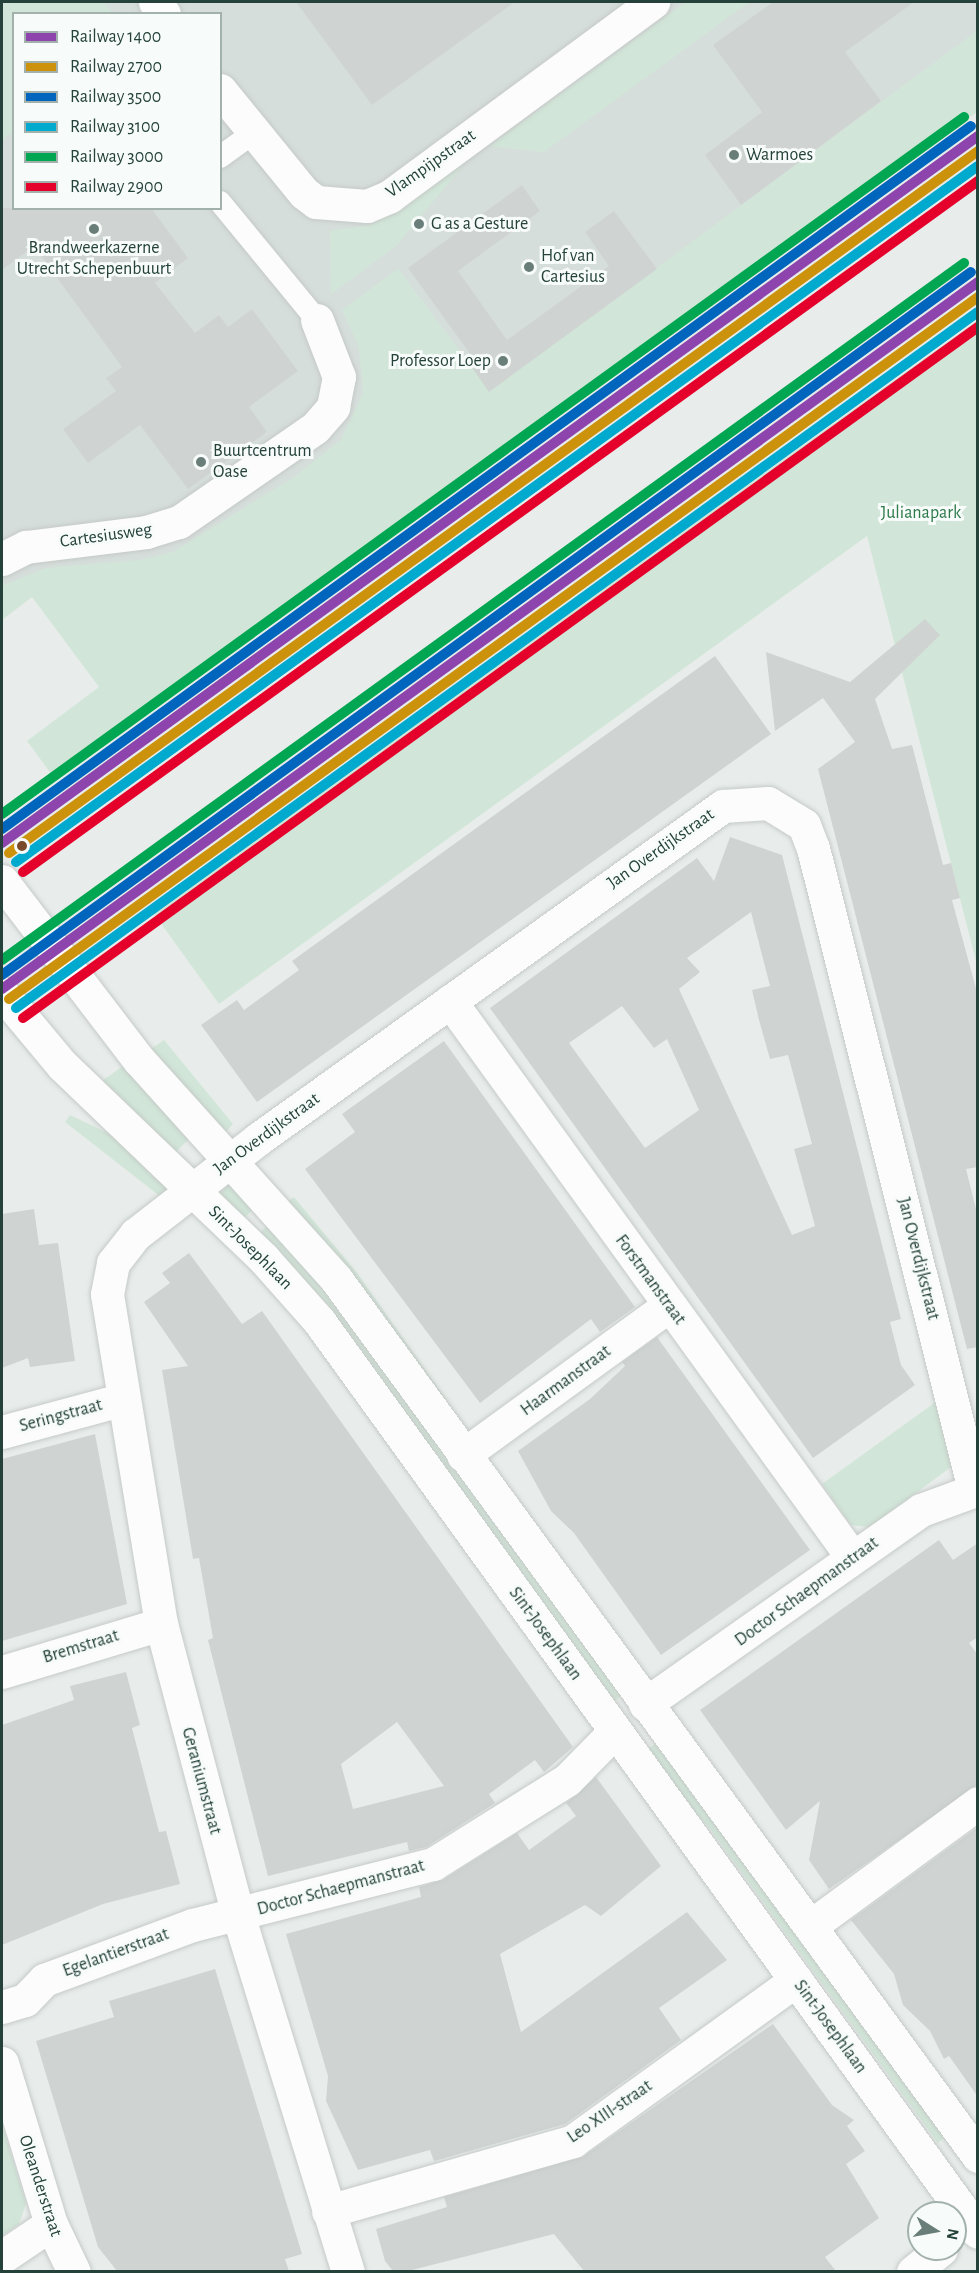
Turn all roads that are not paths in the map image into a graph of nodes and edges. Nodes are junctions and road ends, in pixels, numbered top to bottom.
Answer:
1 (653, 2) edge
2 (222, 93) edge
3 (252, 134) junction
4 (222, 156) edge
5 (222, 204) edge
6 (317, 320) joint
7 (2, 559) edge
8 (2, 881) edge
9 (2, 993) edge
10 (450, 1001) junction
11 (232, 1159) junction
12 (192, 1190) junction
13 (108, 1279) joint
14 (668, 1306) junction
15 (121, 1400) junction
16 (2, 1432) edge
17 (463, 1455) junction
18 (976, 1489) edge
19 (852, 1557) junction
20 (161, 1624) junction
21 (2, 1672) edge
22 (656, 1697) junction
23 (605, 1741) junction
24 (978, 1803) edge
25 (238, 1915) junction
26 (821, 1919) junction
27 (785, 1988) junction
28 (2, 2007) edge
29 (2, 2063) edge
30 (978, 2156) edge
31 (328, 2211) junction
32 (51, 2224) junction
33 (971, 2229) edge
34 (2, 2257) edge
35 (926, 2261) edge
36 (74, 2271) edge
37 (348, 2271) edge
38 (913, 2271) edge

1 - 3 street, Vlampijpstraat
2 - 3 street, Vlampijpstraat
3 - 4 lane
5 - 6 lane
6 - 7 street, Cartesiusweg
8 - 11 street
9 - 12 street, Sint-Josephlaan
10 - 11 street, Jan Overdijkstraat
10 - 14 street, Forstmanstraat
10 - 18 street, Jan Overdijkstraat
11 - 12 street, Jan Overdijkstraat
11 - 17 street
12 - 13 street, Jan Overdijkstraat
12 - 23 street, Sint-Josephlaan
13 - 15 street, Geraniumstraat
14 - 17 street, Haarmanstraat
14 - 19 street, Forstmanstraat
15 - 16 street, Seringstraat
15 - 20 street, Geraniumstraat
17 - 22 street
18 - 19 street, Doctor Schaepmanstraat
19 - 22 street, Doctor Schaepmanstraat
20 - 21 street, Bremstraat
20 - 25 street, Geraniumstraat
22 - 26 street
23 - 25 street, Doctor Schaepmanstraat
23 - 27 street, Sint-Josephlaan
24 - 26 street
25 - 28 street, Egelantierstraat
25 - 31 street, Geraniumstraat
26 - 30 street
27 - 31 street, Leo XIII-straat
27 - 33 street, Sint-Josephlaan
29 - 32 street, Oleanderstraat
31 - 37 street, Geraniumstraat
32 - 34 street
32 - 36 street, Oleanderstraat
35 - 38 street

